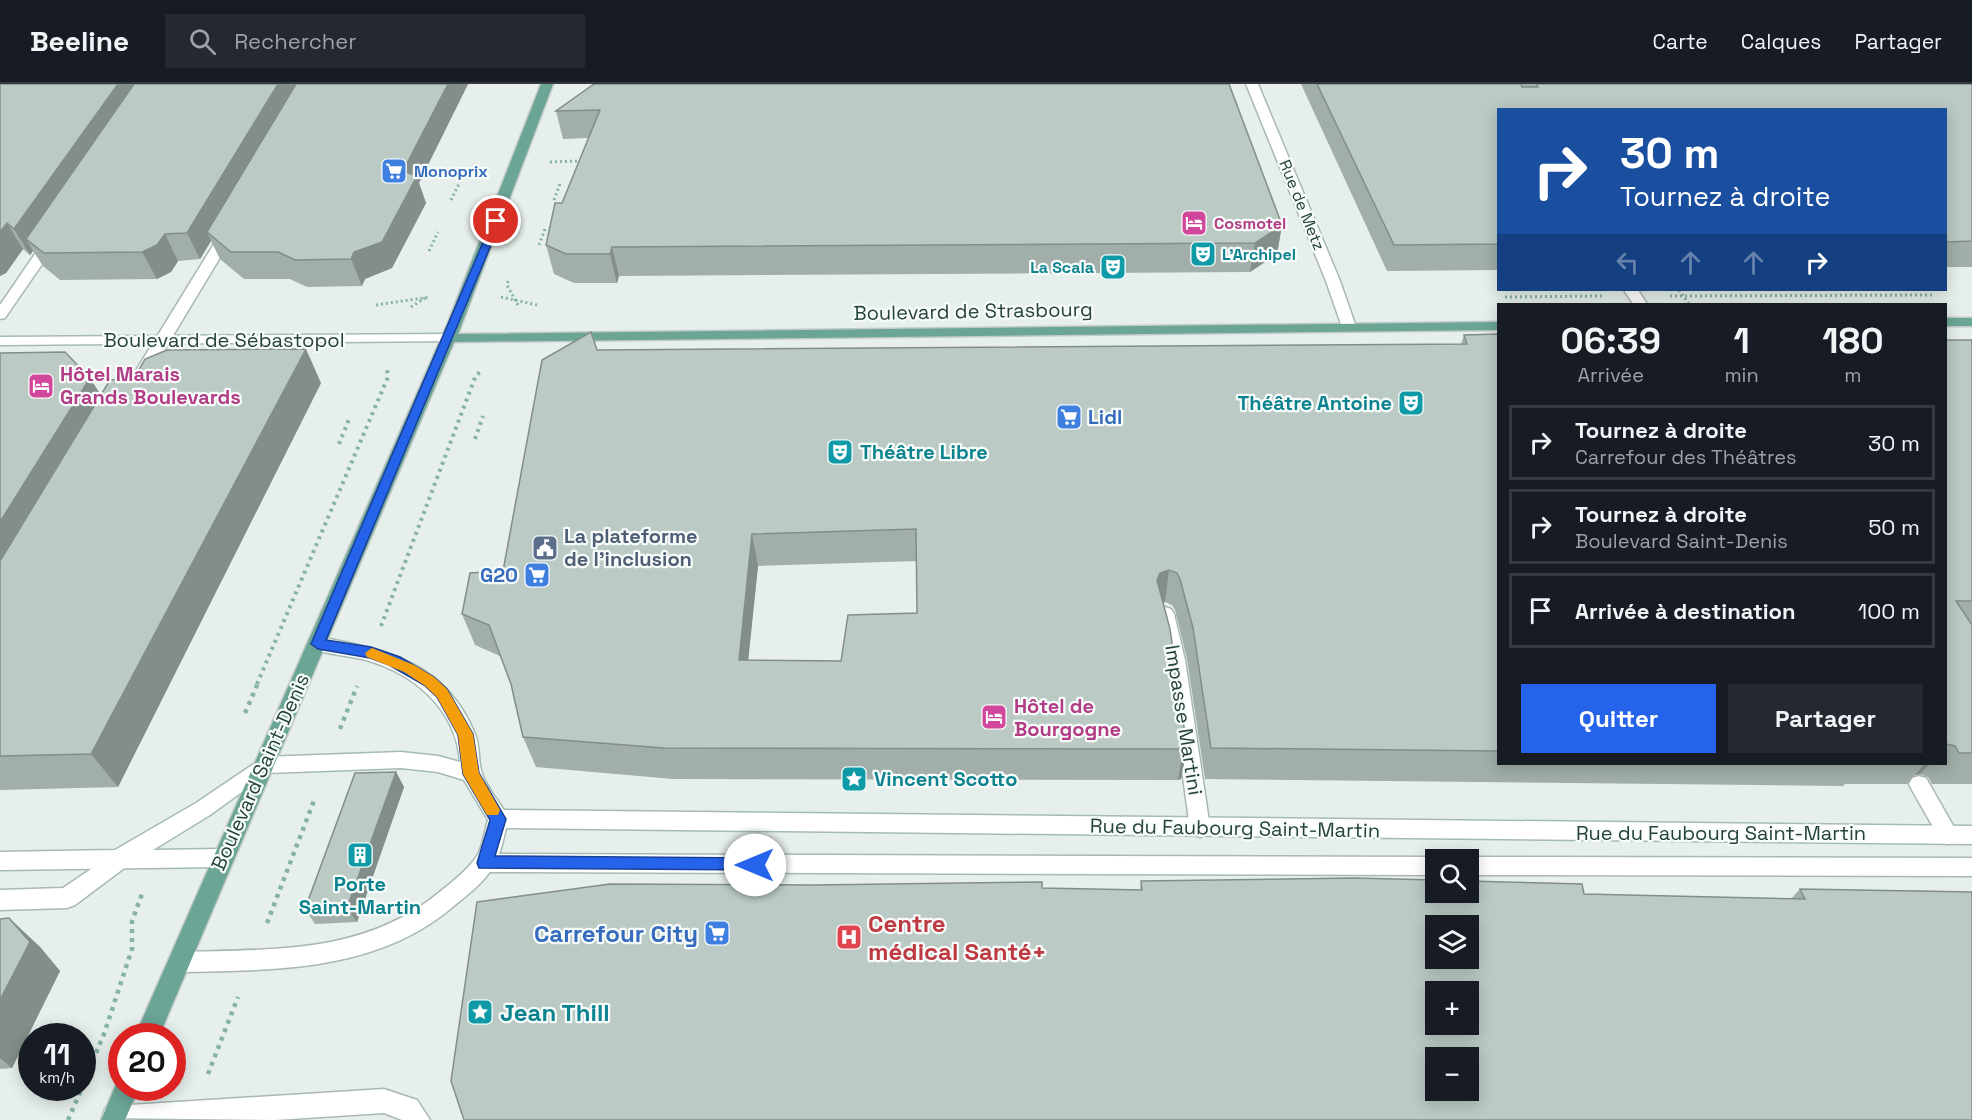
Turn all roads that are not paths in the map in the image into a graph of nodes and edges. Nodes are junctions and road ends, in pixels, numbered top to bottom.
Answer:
1 (547, 84) edge
2 (1252, 84) edge
3 (237, 217) edge
4 (56, 234) edge
5 (0, 315) edge
6 (1947, 322) edge
7 (1972, 322) edge
8 (1497, 326) edge
9 (1349, 327) junction
10 (449, 338) junction
11 (162, 340) junction
12 (0, 341) edge
13 (132, 392) edge
14 (1164, 611) edge
15 (318, 644) junction
16 (264, 765) junction
17 (471, 774) junction
18 (1919, 784) dead end
19 (498, 819) junction
20 (1200, 828) junction
21 (1948, 835) junction
22 (1972, 835) edge
23 (221, 858) junction
24 (119, 859) junction
25 (0, 861) edge
26 (485, 863) junction
27 (1425, 866) edge
28 (1479, 866) edge
29 (1972, 867) edge
30 (0, 900) edge
31 (179, 962) junction
32 (153, 1023) edge
33 (122, 1101) edge
34 (114, 1119) edge
35 (418, 1120) edge

1 - 10 main road, Boulevard Saint-Denis
2 - 9 main road, Rue de Metz
3 - 11 main road
4 - 5 main road
6 - 7 main road
8 - 9 main road, Boulevard de Strasbourg
9 - 10 main road, Boulevard de Strasbourg
10 - 11 main road, Boulevard de Sébastopol
10 - 15 main road, Boulevard Saint-Denis
11 - 12 main road, Boulevard de Sébastopol
11 - 13 main road
14 - 20 main road, Impasse Martini
15 - 16 main road, Boulevard Saint-Denis
15 - 17 main road
16 - 17 main road
16 - 23 main road, Boulevard Saint-Denis
16 - 24 main road
17 - 19 main road
18 - 21 main road
19 - 20 main road, Rue du Faubourg Saint-Martin
19 - 26 main road
20 - 21 main road, Rue du Faubourg Saint-Martin
21 - 22 main road, Rue du Faubourg Saint-Martin
23 - 24 main road
23 - 31 main road, Boulevard Saint-Denis
24 - 25 main road
24 - 30 main road
26 - 27 main road, Rue du Faubourg Saint-Martin
26 - 31 main road
28 - 29 main road, Rue du Faubourg Saint-Martin
31 - 32 main road, Boulevard Saint-Denis
33 - 34 main road
34 - 35 main road

